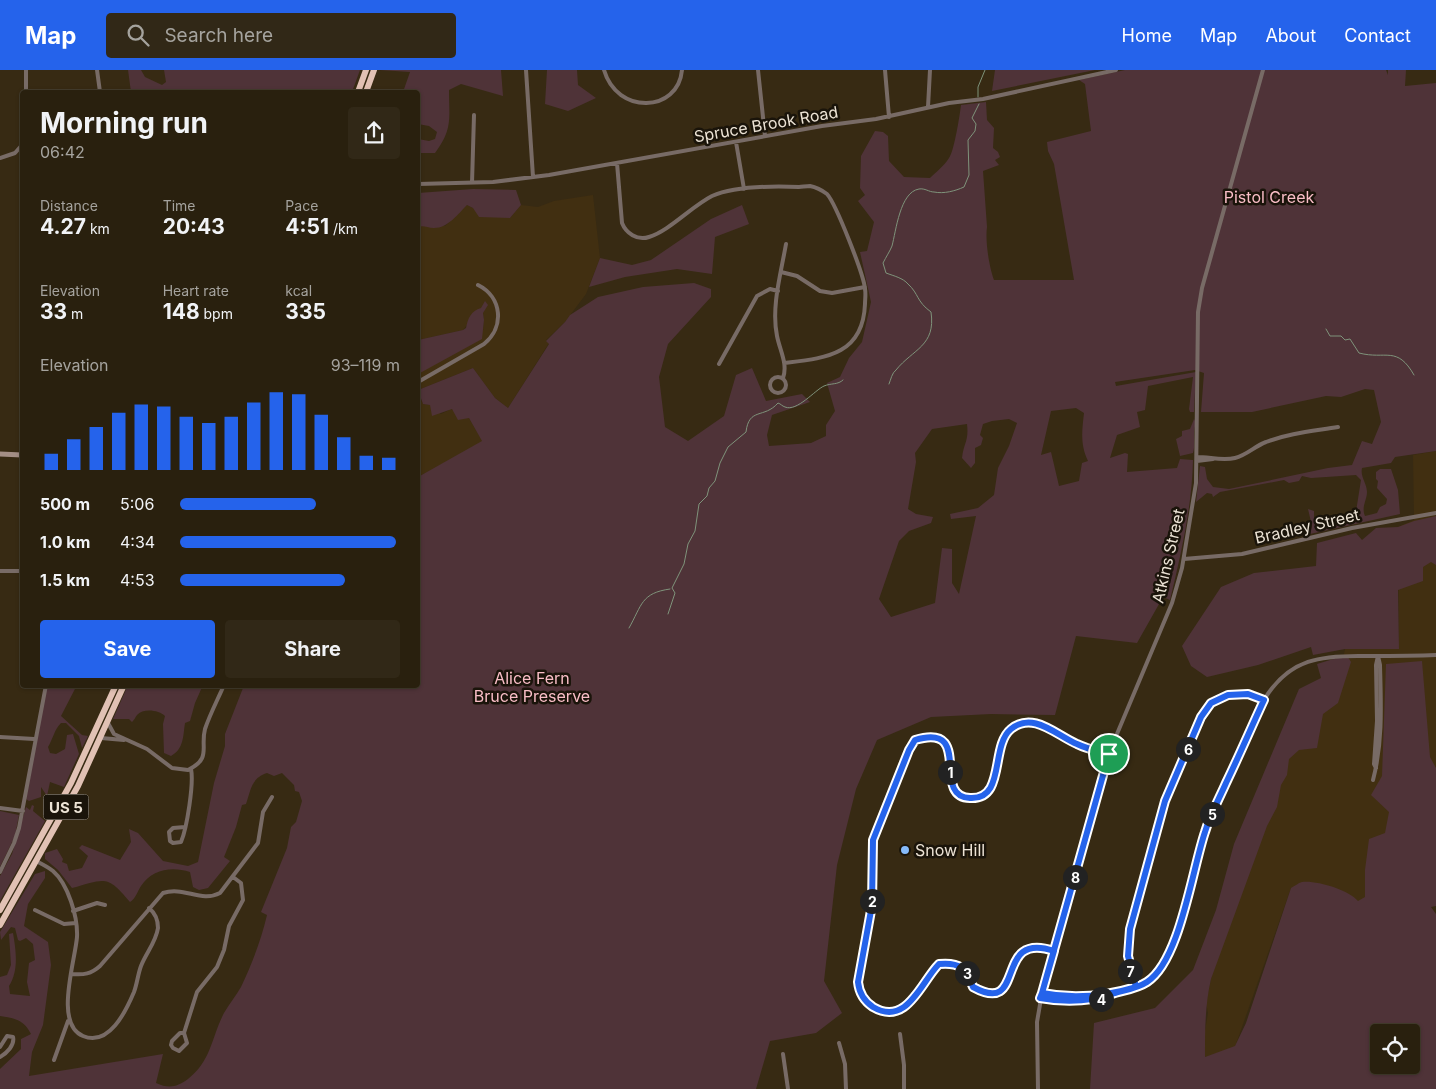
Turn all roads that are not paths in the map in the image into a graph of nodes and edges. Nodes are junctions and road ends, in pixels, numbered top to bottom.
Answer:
1 (26, 70) edge
2 (97, 70) edge
3 (366, 70) edge
4 (374, 70) edge
5 (526, 70) edge
6 (604, 70) edge
7 (682, 70) edge
8 (758, 70) edge
9 (884, 70) edge
10 (930, 70) edge
11 (1116, 70) edge
12 (1263, 70) edge
13 (26, 90) edge
14 (100, 90) edge
15 (359, 90) edge
16 (367, 90) edge
17 (928, 107) junction
18 (474, 114) dead end
19 (889, 117) junction
20 (765, 136) junction
21 (736, 142) junction
22 (20, 147) edge
23 (0, 158) edge
24 (617, 163) junction
25 (533, 177) junction
26 (472, 183) junction
27 (420, 184) edge
28 (744, 189) junction
29 (786, 244) dead end
30 (781, 272) junction
31 (478, 284) dead end
32 (865, 287) junction
33 (778, 290) junction
34 (785, 363) junction
35 (719, 364) dead end
36 (783, 378) junction
37 (420, 381) edge
38 (1338, 427) dead end
39 (0, 454) edge
40 (20, 455) edge
41 (1197, 459) junction
42 (1436, 513) edge
43 (1184, 559) junction
44 (0, 571) edge
45 (20, 571) edge
46 (1378, 656) junction
47 (1436, 656) edge
48 (45, 688) edge
49 (115, 688) edge
50 (123, 688) edge
51 (223, 688) edge
52 (1264, 700) junction
53 (108, 723) junction
54 (0, 737) edge
55 (101, 738) junction
56 (34, 739) junction
57 (126, 740) junction
58 (1109, 754) junction
59 (191, 769) junction
60 (1373, 780) dead end
61 (272, 797) dead end
62 (0, 808) edge
63 (23, 811) junction
64 (185, 827) junction
65 (36, 861) junction
66 (0, 872) edge
67 (233, 877) junction
68 (105, 905) dead end
69 (149, 908) junction
70 (0, 910) edge
71 (35, 910) dead end
72 (73, 911) junction
73 (2, 916) edge
74 (76, 923) junction
75 (0, 925) edge
76 (1054, 951) junction
77 (72, 974) junction
78 (1136, 987) junction
79 (1042, 993) junction
80 (1114, 994) junction
81 (1040, 998) junction
82 (68, 1021) junction
83 (184, 1033) junction
84 (900, 1034) dead end
85 (839, 1043) dead end
86 (0, 1047) edge
87 (783, 1054) dead end
88 (0, 1057) edge
89 (54, 1060) dead end
90 (788, 1089) edge
91 (846, 1089) edge
92 (904, 1089) edge
93 (1038, 1089) edge

1 - 13 street
2 - 14 street
3 - 15 highway
4 - 16 highway
5 - 25 street
6 - 7 street
8 - 20 street
9 - 19 street
10 - 17 street
11 - 17 street, Spruce Brook Road
12 - 41 street, Atkins Street
17 - 19 street, Spruce Brook Road
18 - 26 street
19 - 20 street, Spruce Brook Road
20 - 21 street, Spruce Brook Road
21 - 24 street, Spruce Brook Road
21 - 28 street
22 - 23 street
24 - 25 street, Spruce Brook Road
24 - 28 street
25 - 26 street, Spruce Brook Road
26 - 27 street, Spruce Brook Road
28 - 32 street
29 - 30 street
30 - 32 street
30 - 33 street
31 - 37 street
32 - 34 street
33 - 34 street
33 - 35 street
34 - 36 street
36 - 36 street
38 - 41 street
39 - 40 street
41 - 43 street, Atkins Street
42 - 43 street, Bradley Street
43 - 58 street, Atkins Street
44 - 45 street
46 - 47 street
46 - 52 street
46 - 60 street
48 - 56 street
49 - 70 highway, US 5
50 - 53 highway, US 5
51 - 59 street
52 - 78 street
52 - 78 street
53 - 55 highway, US 5
53 - 57 street
54 - 56 street
55 - 57 street
55 - 65 highway, US 5
56 - 63 street
57 - 59 street
58 - 76 street, Atkins Street
58 - 76 street
59 - 64 street
61 - 67 street
62 - 63 street
63 - 66 street
64 - 64 street
65 - 72 street
65 - 73 highway, US 5
67 - 69 street
67 - 83 street
68 - 72 street
69 - 77 street
69 - 82 street
71 - 74 street
72 - 74 street
73 - 75 highway, US 5
74 - 77 street
76 - 79 street, Atkins Street
77 - 82 street
78 - 80 street
79 - 80 street
79 - 81 street, Atkins Street
80 - 81 street
81 - 93 street, Atkins Street
82 - 89 street
83 - 83 street
84 - 92 street
85 - 91 street
86 - 88 street
87 - 90 street

